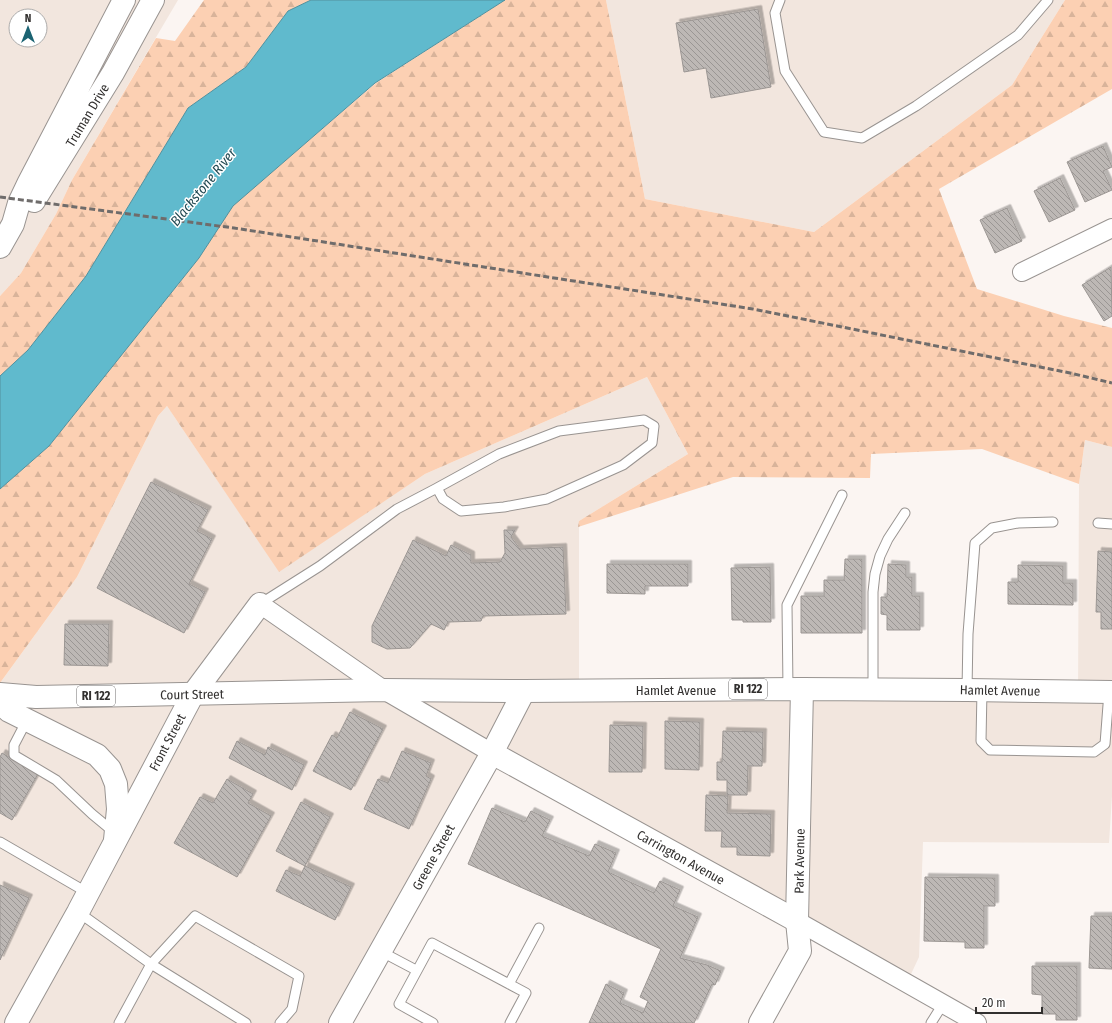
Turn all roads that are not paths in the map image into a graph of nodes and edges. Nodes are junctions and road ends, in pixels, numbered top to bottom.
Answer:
1 (124, 0) edge
2 (154, 0) edge
3 (780, 0) edge
4 (1048, 0) edge
5 (13, 224) junction
6 (1112, 228) edge
7 (0, 247) edge
8 (1022, 272) dead end
9 (437, 488) junction
10 (842, 495) dead end
11 (905, 513) dead end
12 (1053, 522) dead end
13 (1098, 523) dead end
14 (1112, 524) edge
15 (260, 604) junction
16 (795, 689) junction
17 (873, 689) junction
18 (384, 690) junction
19 (974, 690) junction
20 (524, 691) junction
21 (1110, 692) edge
22 (0, 694) edge
23 (193, 694) junction
24 (0, 704) edge
25 (27, 720) junction
26 (492, 753) junction
27 (115, 837) junction
28 (0, 842) edge
29 (88, 893) junction
30 (78, 912) junction
31 (798, 921) junction
32 (540, 928) dead end
33 (380, 951) junction
34 (150, 964) junction
35 (416, 970) junction
36 (509, 984) junction
37 (943, 1004) junction
38 (16, 1023) edge
39 (119, 1023) edge
40 (246, 1023) edge
41 (280, 1023) edge
42 (340, 1023) edge
43 (433, 1023) edge
44 (510, 1023) edge
45 (760, 1023) edge
46 (931, 1023) edge
47 (977, 1023) edge

1 - 5 main road, Truman Drive
2 - 5 main road, Truman Drive
3 - 4 lane
5 - 7 main road, Truman Drive
6 - 8 street
9 - 9 lane
9 - 15 lane
10 - 16 lane
11 - 17 lane
12 - 19 lane
13 - 14 lane
15 - 18 street
15 - 23 main road, Front Street
16 - 17 main road, Hamlet Avenue / RI 122
16 - 20 main road, Hamlet Avenue / RI 122
16 - 31 main road, Park Avenue
17 - 19 main road, Hamlet Avenue / RI 122
18 - 20 main road, Hamlet Avenue / RI 122
18 - 23 main road, Court Street / RI 122
18 - 26 street, Carrington Avenue
19 - 21 main road, Hamlet Avenue / RI 122
19 - 21 lane
20 - 26 main road, Greene Street
22 - 23 main road, Court Street / RI 122
23 - 27 main road, Front Street
24 - 25 main road
25 - 27 main road
25 - 27 lane
26 - 31 main road, Carrington Avenue
26 - 33 main road, Greene Street
27 - 29 main road, Front Street
28 - 29 lane
29 - 30 main road, Front Street
30 - 34 lane
30 - 38 main road, Front Street
31 - 37 street, Carrington Avenue
31 - 45 main road, Park Avenue
32 - 36 lane
33 - 35 lane
33 - 42 main road, Greene Street
34 - 39 lane
34 - 40 lane
34 - 41 lane
35 - 36 lane
35 - 43 lane
36 - 44 lane
37 - 46 lane
37 - 47 street, Carrington Avenue

